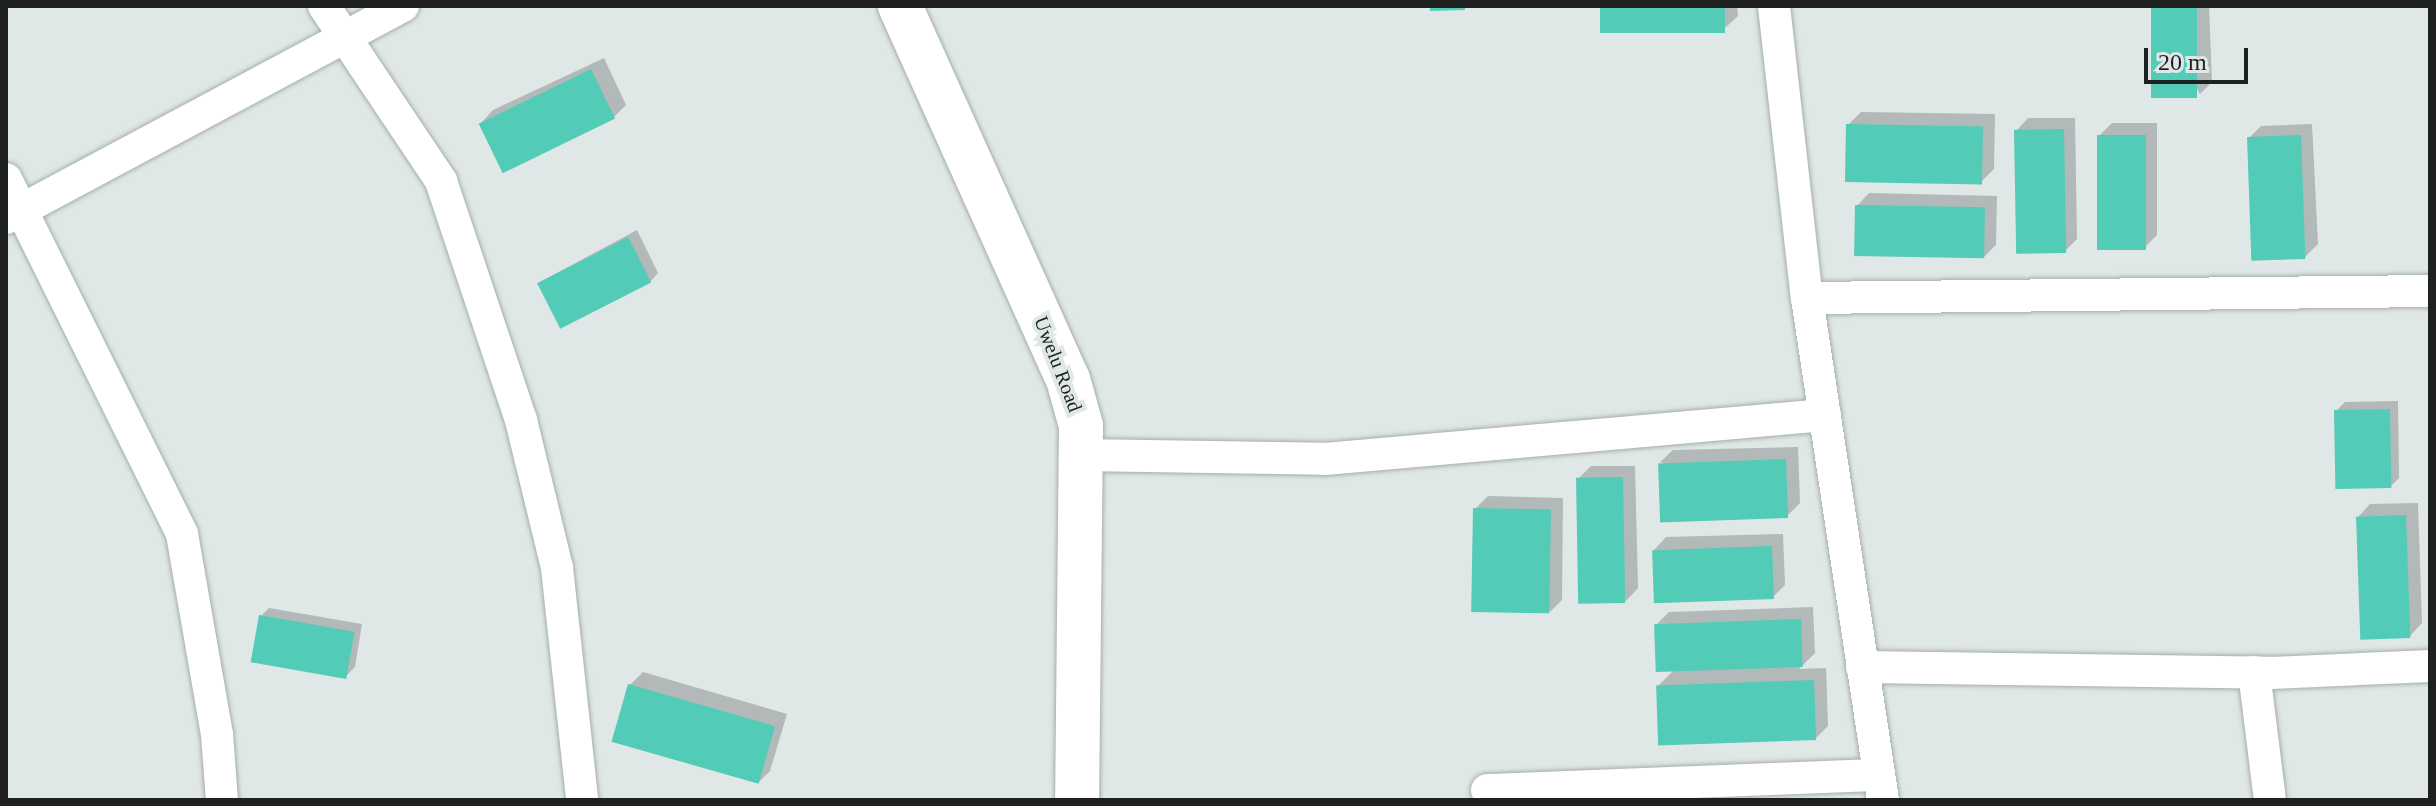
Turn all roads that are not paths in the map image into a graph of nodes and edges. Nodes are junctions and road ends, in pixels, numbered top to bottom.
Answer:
1 (324, 6) edge
2 (403, 6) edge
3 (900, 6) edge
4 (1774, 6) edge
5 (343, 35) junction
6 (6, 179) edge
7 (15, 213) edge
8 (2430, 291) edge
9 (1807, 298) junction
10 (1825, 415) junction
11 (1081, 455) junction
12 (2430, 666) edge
13 (1862, 667) junction
14 (2254, 672) junction
15 (1881, 788) edge
16 (1487, 790) dead end
17 (222, 800) edge
18 (582, 800) edge
19 (1077, 800) edge
20 (2270, 800) edge

1 - 5 street
2 - 5 street
3 - 11 street, Uwelu Road
4 - 9 street
5 - 7 street
5 - 18 street
6 - 7 street
7 - 17 street
8 - 9 street
9 - 10 street
10 - 11 street
10 - 13 street
11 - 19 street, Uwelu Road
12 - 14 street
13 - 14 street
13 - 15 street
14 - 20 street
15 - 16 street

